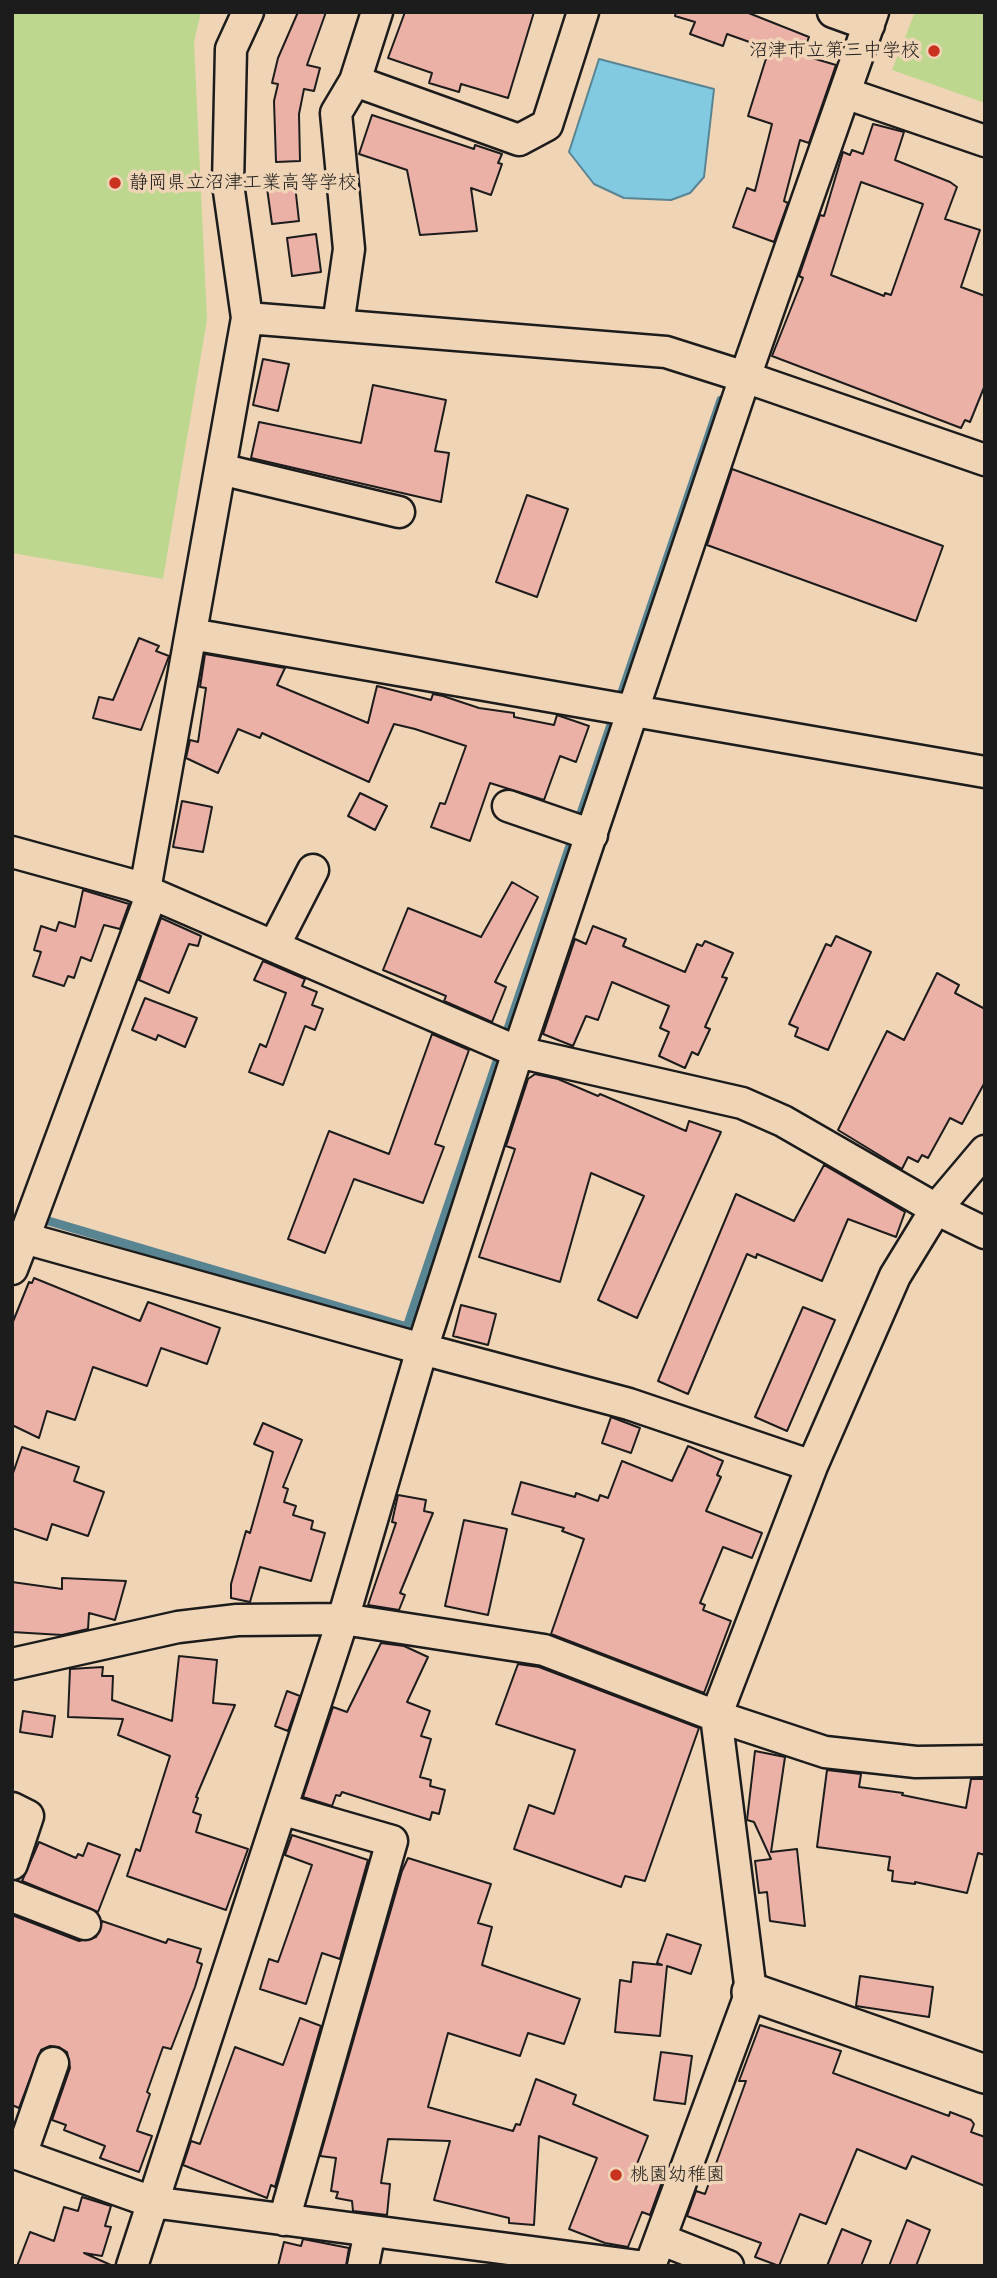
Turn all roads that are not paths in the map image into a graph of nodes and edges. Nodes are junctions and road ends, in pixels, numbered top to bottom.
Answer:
1 (248, 12) edge
2 (377, 12) edge
3 (583, 12) edge
4 (833, 12) edge
5 (871, 18) edge
6 (355, 81) junction
7 (845, 93) junction
8 (985, 141) edge
9 (247, 318) junction
10 (338, 325) junction
11 (745, 377) junction
12 (985, 460) edge
13 (220, 469) junction
14 (398, 512) dead end
15 (191, 634) junction
16 (635, 709) junction
17 (985, 772) edge
18 (508, 806) dead end
19 (592, 835) junction
20 (12, 852) edge
21 (313, 870) dead end
22 (149, 892) junction
23 (274, 946) junction
24 (518, 1052) junction
25 (985, 1150) edge
26 (936, 1209) junction
27 (985, 1233) edge
28 (24, 1238) junction
29 (12, 1269) edge
30 (422, 1349) junction
31 (812, 1466) junction
32 (343, 1619) junction
33 (12, 1664) edge
34 (716, 1716) junction
35 (985, 1761) edge
36 (12, 1808) edge
37 (281, 1809) junction
38 (12, 1864) edge
39 (12, 1896) edge
40 (85, 1924) dead end
41 (751, 1992) junction
42 (53, 2063) dead end
43 (985, 2074) edge
44 (17, 2153) edge
45 (152, 2202) junction
46 (284, 2220) junction
47 (370, 2231) junction
48 (655, 2253) edge
49 (132, 2266) edge
50 (363, 2266) edge
51 (638, 2266) edge
52 (728, 2266) edge

1 - 9 street
2 - 6 street
3 - 6 street
4 - 5 street
5 - 7 street
6 - 10 street
7 - 8 street
7 - 11 street
9 - 10 street
9 - 13 street
10 - 11 street
11 - 12 street
11 - 16 street
13 - 14 street
13 - 15 street
15 - 16 street
15 - 22 street
16 - 17 street
16 - 19 street
18 - 19 street
19 - 24 street
20 - 22 street
21 - 23 street
22 - 23 street
22 - 28 street
23 - 24 street
24 - 26 street
24 - 30 street
25 - 26 street
26 - 27 street
26 - 31 street
28 - 29 street
28 - 30 street
30 - 31 street
30 - 32 street
31 - 34 street
32 - 33 street
32 - 34 street
32 - 37 street
34 - 35 street
34 - 41 street
36 - 38 street
37 - 45 street
37 - 46 street
39 - 40 street
41 - 43 street
41 - 48 street
42 - 44 street
44 - 45 street
45 - 46 street
45 - 49 street
46 - 47 street
47 - 50 street
47 - 51 street
48 - 52 street

